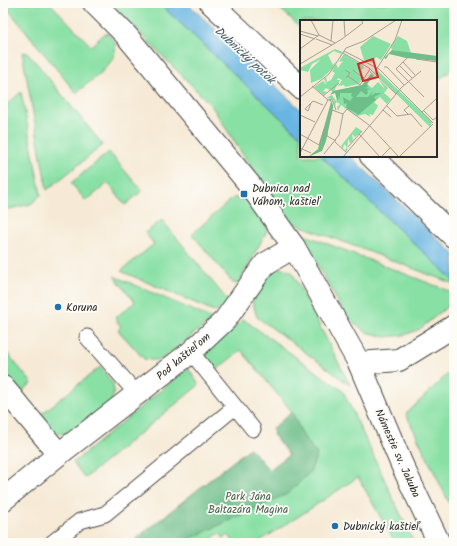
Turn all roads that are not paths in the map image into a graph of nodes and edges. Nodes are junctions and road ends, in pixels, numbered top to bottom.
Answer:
1 (94, 3) edge
2 (211, 3) edge
3 (300, 87) edge
4 (372, 157) edge
5 (454, 237) edge
6 (294, 247) junction
7 (454, 326) edge
8 (87, 337) dead end
9 (191, 352) junction
10 (359, 363) junction
11 (3, 387) edge
12 (137, 394) junction
13 (236, 407) junction
14 (253, 429) dead end
15 (59, 454) junction
16 (3, 500) edge
17 (52, 543) edge
18 (439, 543) edge

1 - 6 street
2 - 3 street
4 - 5 street
6 - 9 street, Pod kaštieľom
6 - 10 street
7 - 10 street
8 - 12 lane
9 - 12 street, Pod kaštieľom
9 - 13 lane
10 - 18 street, Námestie sv. Jakuba
11 - 15 street
12 - 15 street, Pod kaštieľom
13 - 14 lane
13 - 17 lane
15 - 16 street, Pod kaštieľom

